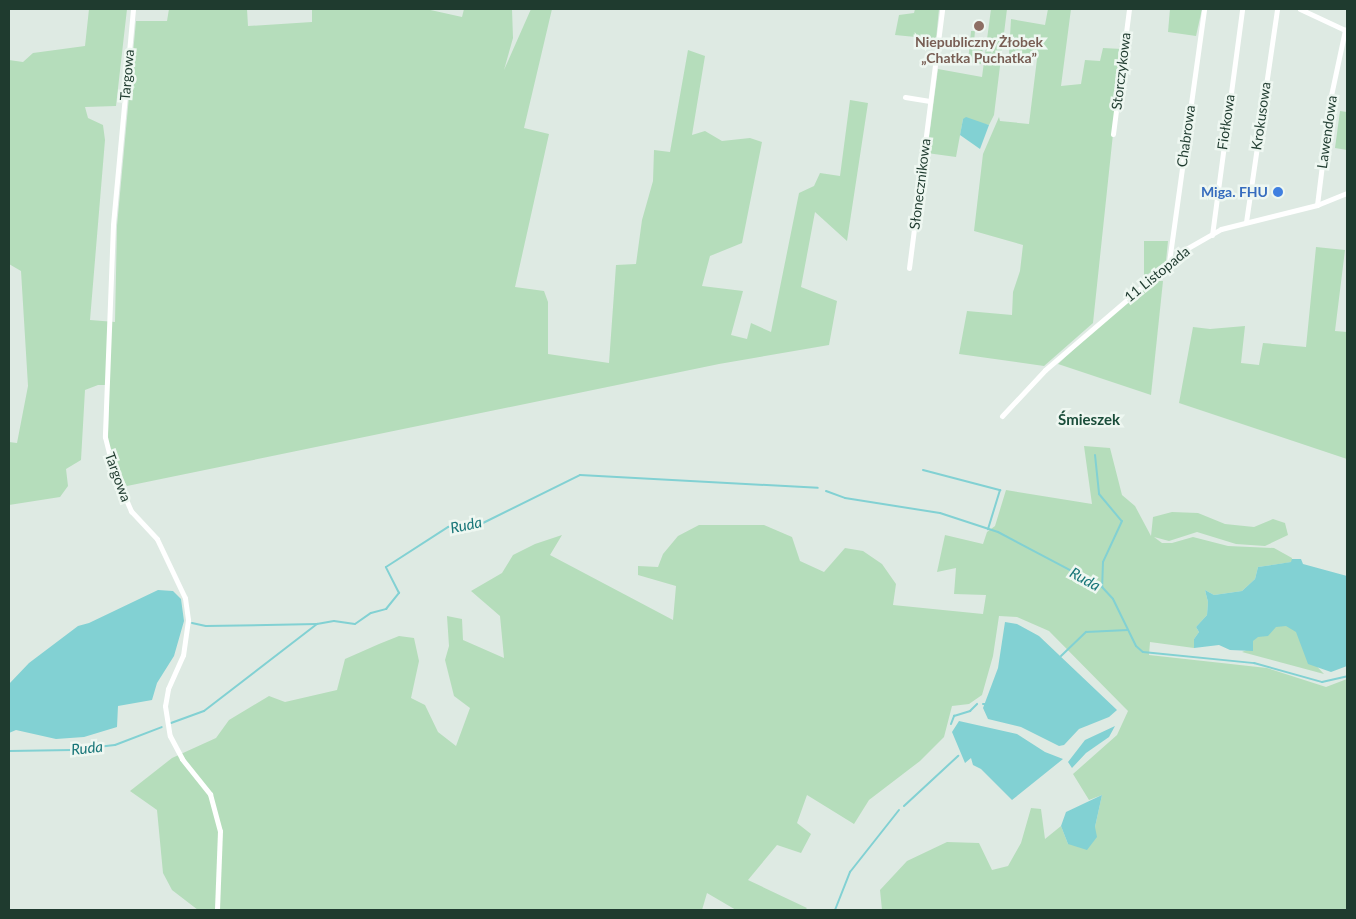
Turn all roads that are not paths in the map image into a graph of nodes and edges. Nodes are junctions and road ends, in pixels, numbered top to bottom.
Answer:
1 (133, 9) edge
2 (942, 9) edge
3 (1129, 9) edge
4 (1204, 9) edge
5 (1242, 9) edge
6 (1277, 9) edge
7 (1300, 9) edge
8 (1346, 30) edge
9 (905, 97) dead end
10 (930, 101) junction
11 (1113, 134) dead end
12 (1347, 193) edge
13 (1317, 205) junction
14 (1246, 222) junction
15 (1212, 234) junction
16 (1169, 263) junction
17 (909, 268) dead end
18 (1002, 416) dead end
19 (217, 910) edge

1 - 19 street, Targowa
2 - 10 street, Słonecznikowa
3 - 11 street, Storczykowa
4 - 16 street, Chabrowa
5 - 15 street, Fiołkowa
6 - 14 street, Krokusowa
7 - 8 street
8 - 13 street, Lawendowa
9 - 10 street
10 - 17 street, Słonecznikowa
12 - 13 street, 11 Listopada
13 - 14 street, 11 Listopada
14 - 15 street, 11 Listopada
15 - 16 street, 11 Listopada
16 - 18 street, 11 Listopada

